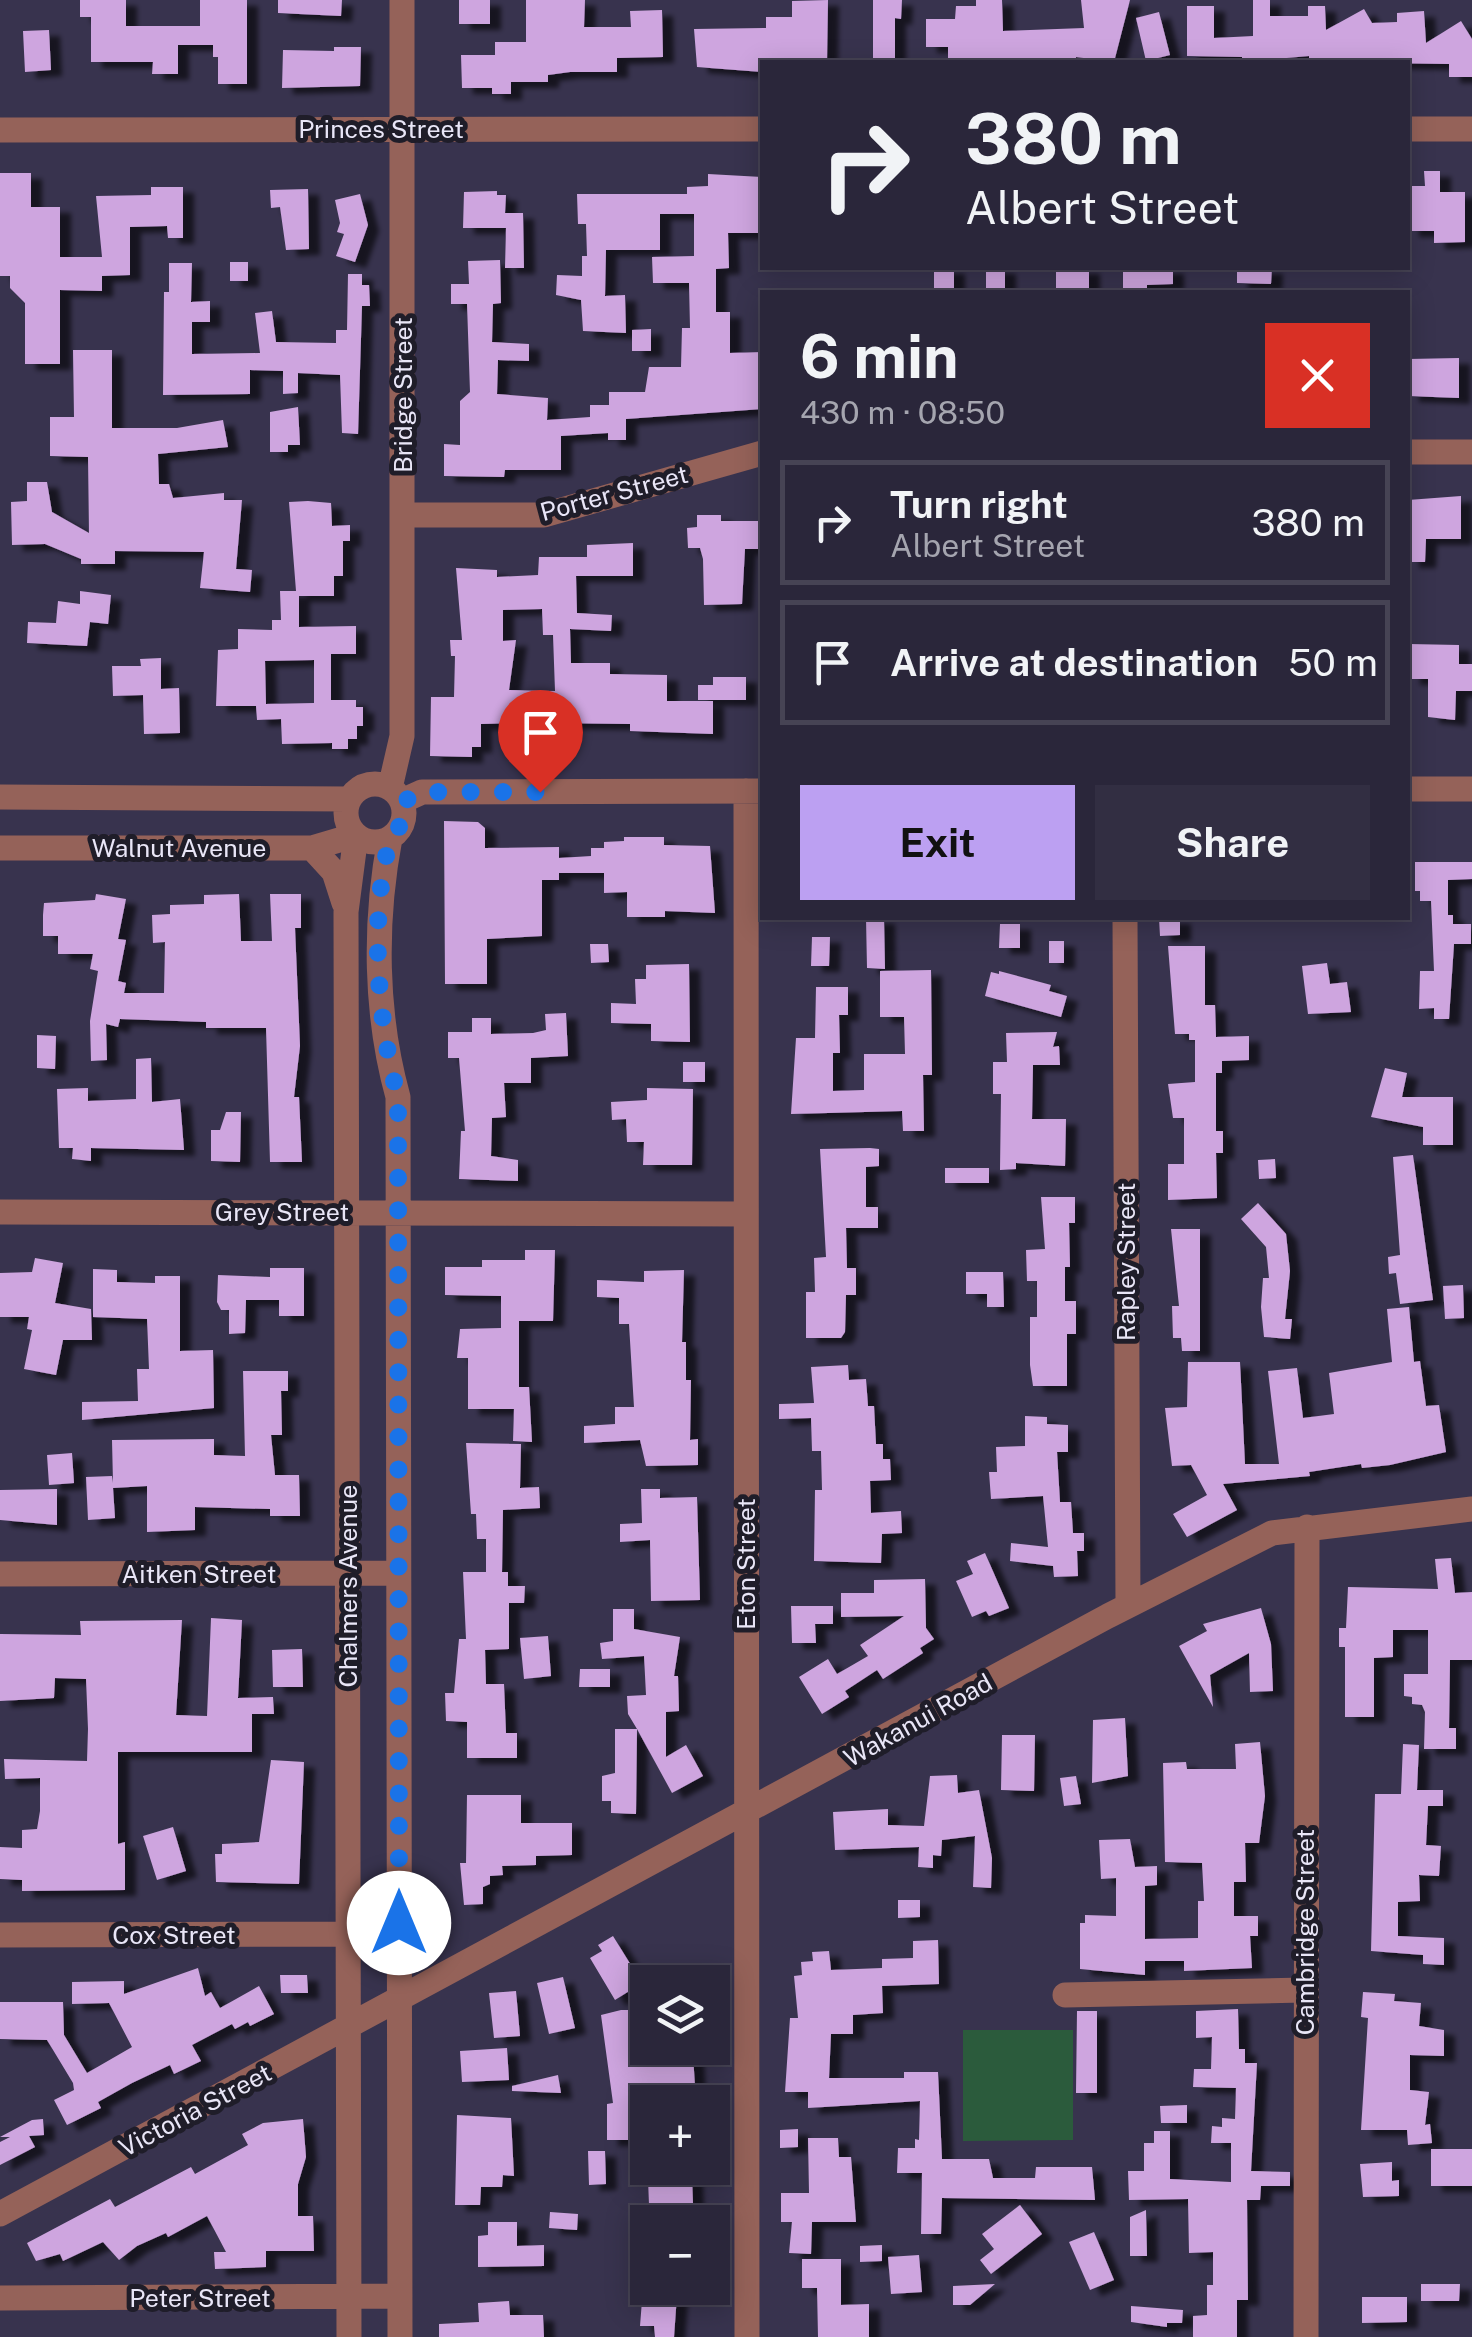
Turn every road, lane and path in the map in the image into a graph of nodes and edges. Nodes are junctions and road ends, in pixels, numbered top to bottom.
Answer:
1 (402, 0) edge
2 (402, 129) junction
3 (760, 129) edge
4 (1410, 129) edge
5 (1472, 129) edge
6 (0, 130) edge
7 (1410, 452) edge
8 (1472, 452) edge
9 (760, 454) edge
10 (403, 515) junction
11 (1410, 789) edge
12 (1472, 789) edge
13 (754, 791) edge
14 (396, 795) junction
15 (0, 798) edge
16 (349, 799) junction
17 (356, 835) junction
18 (390, 838) junction
19 (0, 848) edge
20 (312, 848) junction
21 (346, 912) junction
22 (1124, 920) edge
23 (0, 1212) edge
24 (349, 1212) junction
25 (399, 1212) junction
26 (744, 1214) junction
27 (1472, 1509) edge
28 (1307, 1527) junction
29 (0, 1574) edge
30 (348, 1574) junction
31 (398, 1574) junction
32 (1128, 1606) junction
33 (746, 1814) junction
34 (348, 1934) junction
35 (0, 1935) edge
36 (1304, 1990) junction
37 (1065, 1995) dead end
38 (394, 2003) junction
39 (348, 2028) junction
40 (0, 2214) edge
41 (400, 2296) junction
42 (349, 2297) junction
43 (0, 2298) edge
44 (349, 2337) edge
45 (400, 2337) edge
46 (747, 2337) edge
47 (1306, 2337) edge

1 - 2 street, Bridge Street
2 - 3 street, Princes Street
2 - 6 street, Princes Street
2 - 10 street, Bridge Street
4 - 5 street
7 - 8 street
9 - 10 street, Porter Street
10 - 14 street, Bridge Street
11 - 12 street
13 - 14 street
13 - 26 street, Eton Street
14 - 16 street
14 - 18 street
15 - 16 street, Walnut Avenue
16 - 17 street
17 - 18 street
17 - 20 street, Walnut Avenue
17 - 21 street, Chalmers Avenue
18 - 25 street, Chalmers Avenue
19 - 20 street, Walnut Avenue
20 - 21 street
21 - 24 street, Chalmers Avenue
22 - 32 street, Rapley Street
23 - 24 street, Grey Street
24 - 25 street, Grey Street
24 - 30 street, Chalmers Avenue
25 - 26 street, Grey Street
25 - 31 street, Chalmers Avenue
26 - 33 street, Eton Street
27 - 28 street, Wakanui Road
28 - 32 street, Wakanui Road
28 - 36 street, Cambridge Street
29 - 30 street, Aitken Street
30 - 31 street, Aitken Street
30 - 34 street, Chalmers Avenue
31 - 38 street, Chalmers Avenue
32 - 33 street, Wakanui Road
33 - 38 street, Wakanui Road
33 - 46 street, Eton Street
34 - 35 street, Cox Street
34 - 39 street, Chalmers Avenue
36 - 37 street
36 - 47 street, Cambridge Street
38 - 39 street, Victoria Street
38 - 41 street, Chalmers Avenue
39 - 40 street, Victoria Street
39 - 42 street, Chalmers Avenue
41 - 42 street, Peter Street
41 - 45 street, Chalmers Avenue
42 - 43 street, Peter Street
42 - 44 street, Chalmers Avenue

